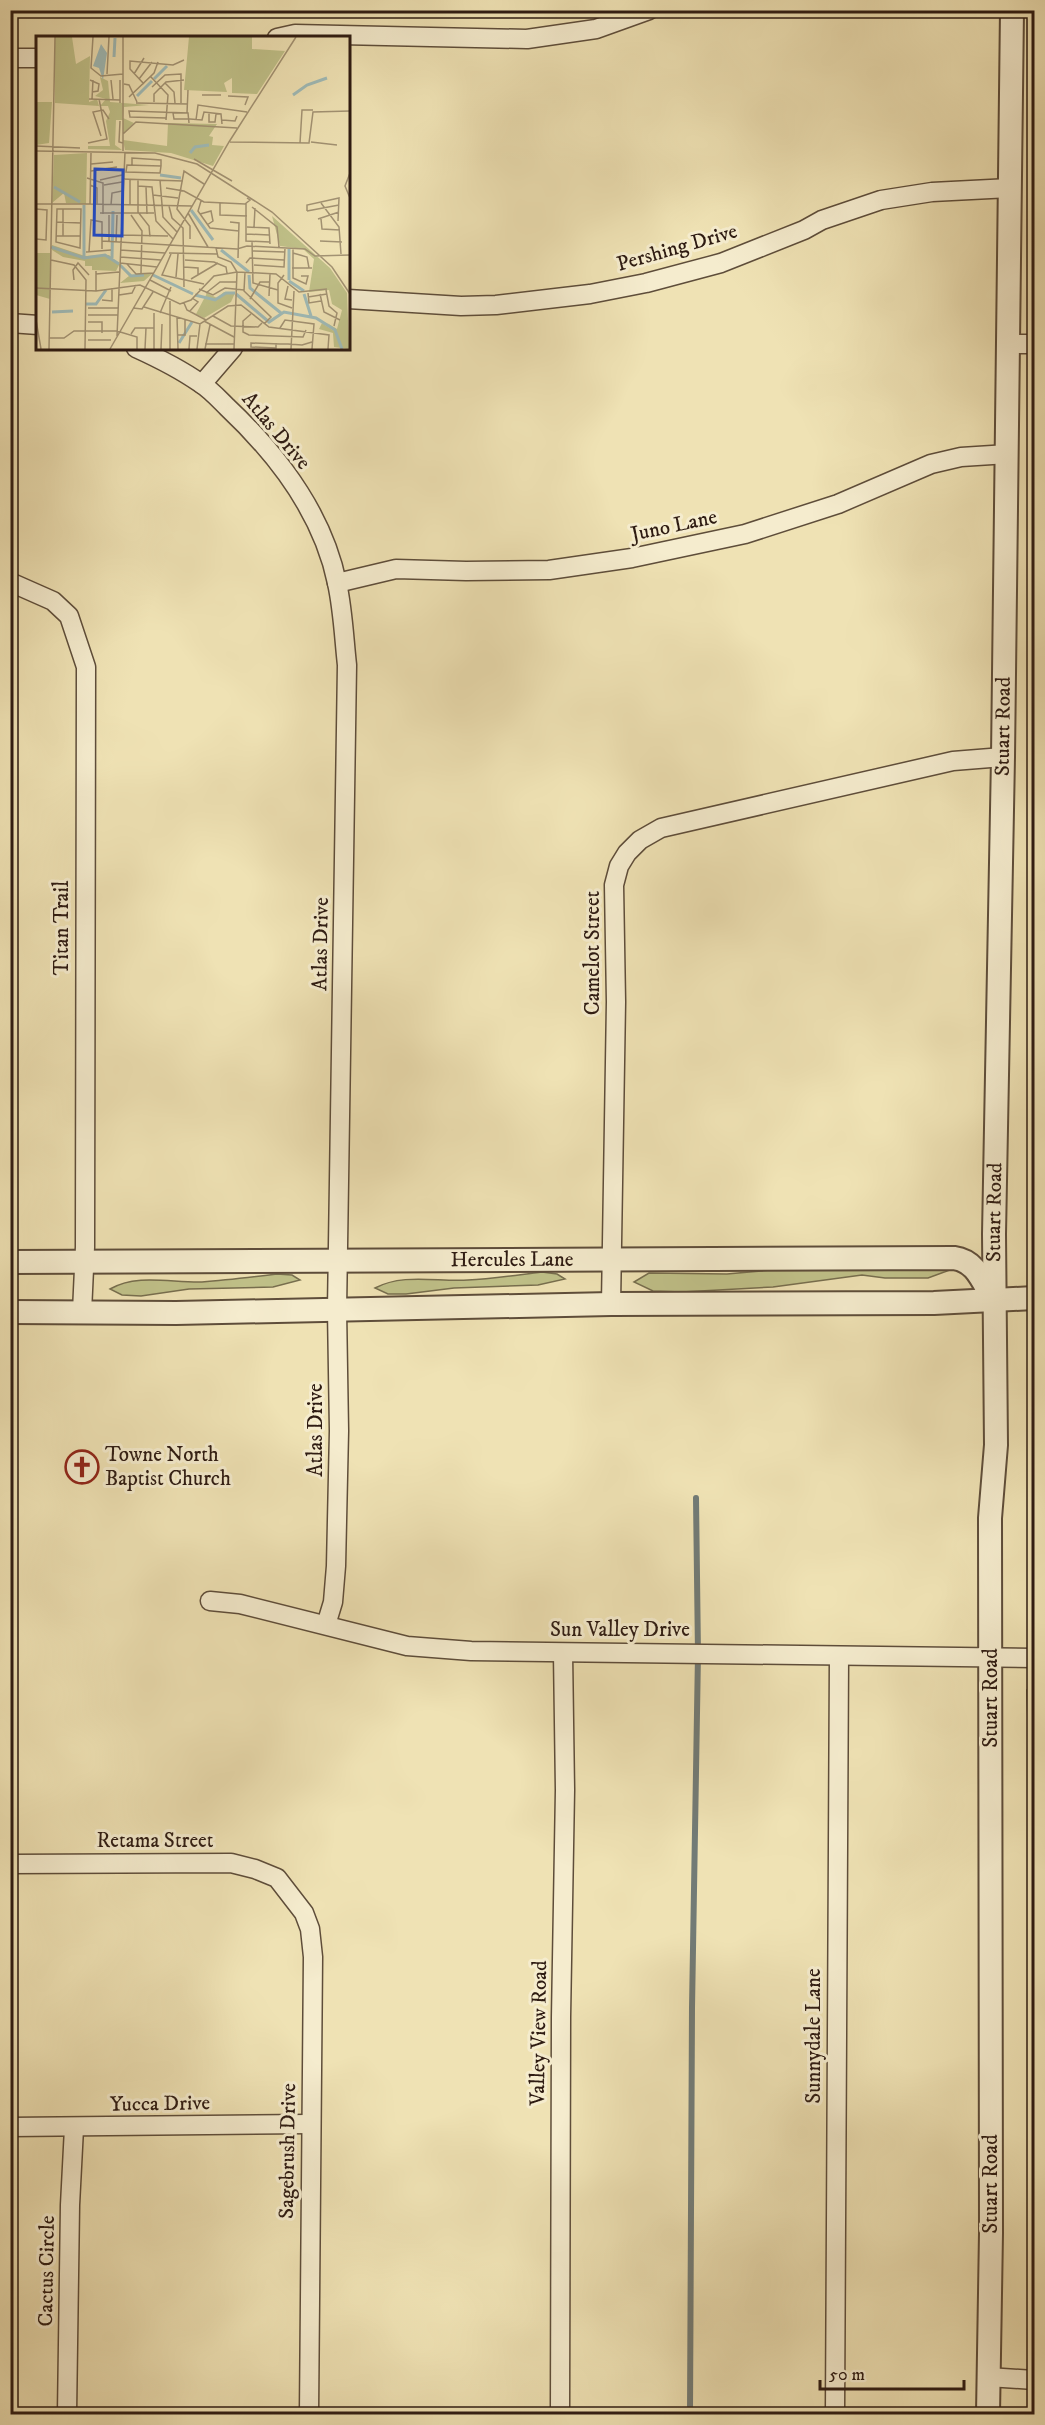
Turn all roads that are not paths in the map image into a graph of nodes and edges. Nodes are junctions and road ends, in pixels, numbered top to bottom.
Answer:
1 (649, 10) edge
2 (1012, 10) edge
3 (286, 36) edge
4 (10, 58) edge
5 (36, 58) edge
6 (1010, 189) junction
7 (350, 299) edge
8 (10, 323) edge
9 (36, 325) edge
10 (1007, 344) junction
11 (1035, 344) edge
12 (140, 350) edge
13 (231, 350) edge
14 (202, 384) junction
15 (1008, 454) junction
16 (10, 582) edge
17 (337, 583) junction
18 (1003, 757) junction
19 (610, 1257) junction
20 (339, 1259) junction
21 (10, 1262) edge
22 (84, 1263) junction
23 (1035, 1298) edge
24 (993, 1300) junction
25 (611, 1304) junction
26 (337, 1310) junction
27 (10, 1312) edge
28 (82, 1312) junction
29 (210, 1601) dead end
30 (326, 1625) junction
31 (563, 1653) junction
32 (839, 1658) junction
33 (991, 1658) junction
34 (1035, 1658) edge
35 (10, 1864) edge
36 (290, 1894) joint
37 (310, 2124) junction
38 (10, 2127) edge
39 (74, 2128) junction
40 (988, 2377) junction
41 (1035, 2380) edge
42 (67, 2415) edge
43 (309, 2415) edge
44 (560, 2415) edge
45 (835, 2415) edge
46 (988, 2415) edge

1 - 3 street
2 - 6 street, Stuart Road
4 - 5 street
6 - 7 street, Pershing Drive
6 - 10 street, Stuart Road
8 - 9 street
10 - 11 street
10 - 15 street, Stuart Road
12 - 14 street, Atlas Drive
13 - 14 street
14 - 17 street, Atlas Drive
15 - 17 street, Juno Lane
15 - 18 street, Stuart Road
16 - 22 street, Titan Trail
17 - 20 street, Atlas Drive
18 - 19 street, Camelot Street
18 - 24 street, Stuart Road
19 - 20 street, Hercules Lane
19 - 24 street, Hercules Lane
19 - 25 street, Camelot Street
20 - 22 street, Hercules Lane
20 - 26 street, Atlas Drive
21 - 22 street, Hercules Lane
22 - 28 street, Titan Trail
23 - 24 street
24 - 25 street
24 - 33 street, Stuart Road
25 - 26 street
26 - 28 street
26 - 30 street, Atlas Drive
27 - 28 street
29 - 30 street, Sun Valley Drive
30 - 31 street, Sun Valley Drive
31 - 32 street, Sun Valley Drive
31 - 44 street, Valley View Road
32 - 33 street, Sun Valley Drive
32 - 45 street, Sunnydale Lane
33 - 34 street, Sun Valley Drive
33 - 40 street, Stuart Road
35 - 36 street, Retama Street
36 - 37 street, Sagebrush Drive
37 - 39 street, Yucca Drive
37 - 43 street, Sagebrush Drive
38 - 39 street, Yucca Drive
39 - 42 street, Cactus Circle
40 - 41 street
40 - 46 street, Stuart Road

